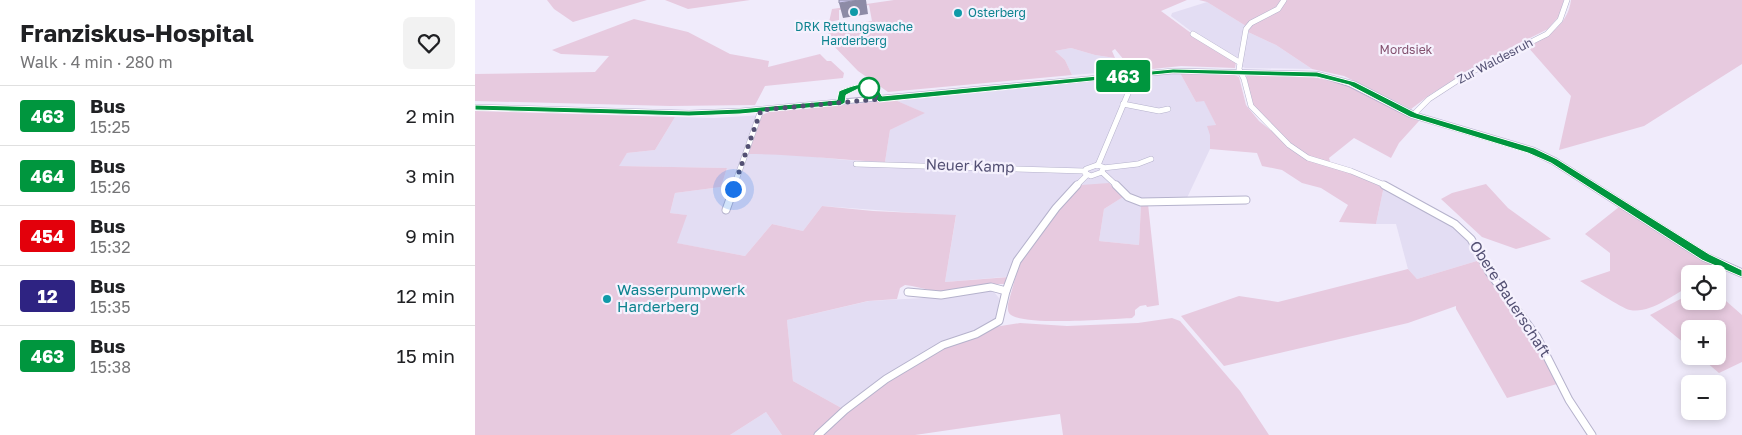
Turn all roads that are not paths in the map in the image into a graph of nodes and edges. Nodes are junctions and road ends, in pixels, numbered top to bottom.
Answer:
1 (1284, 0) edge
2 (1567, 0) edge
3 (1193, 34) dead end
4 (1239, 62) junction
5 (1240, 72) junction
6 (1131, 75) junction
7 (1123, 104) junction
8 (475, 108) edge
9 (1168, 109) dead end
10 (761, 110) junction
11 (1413, 115) junction
12 (1151, 159) dead end
13 (856, 164) dead end
14 (1101, 168) junction
15 (1086, 173) junction
16 (1246, 200) dead end
17 (726, 210) dead end
18 (1742, 273) edge
19 (1007, 291) junction
20 (908, 292) dead end
21 (819, 435) edge
22 (1592, 435) edge

1 - 4 street, Obere Bauerschaft
2 - 11 street, Zur Waldesruh
3 - 4 street
4 - 5 street, Obere Bauerschaft
5 - 6 street
5 - 11 street
5 - 22 street, Obere Bauerschaft
6 - 7 street
6 - 10 street
7 - 9 street
7 - 14 street
8 - 10 street
10 - 17 street
11 - 18 street
12 - 14 street, Neuer Kamp
13 - 15 street, Neuer Kamp
14 - 15 street, Neuer Kamp
14 - 16 street
15 - 19 street
19 - 20 street
19 - 21 street

